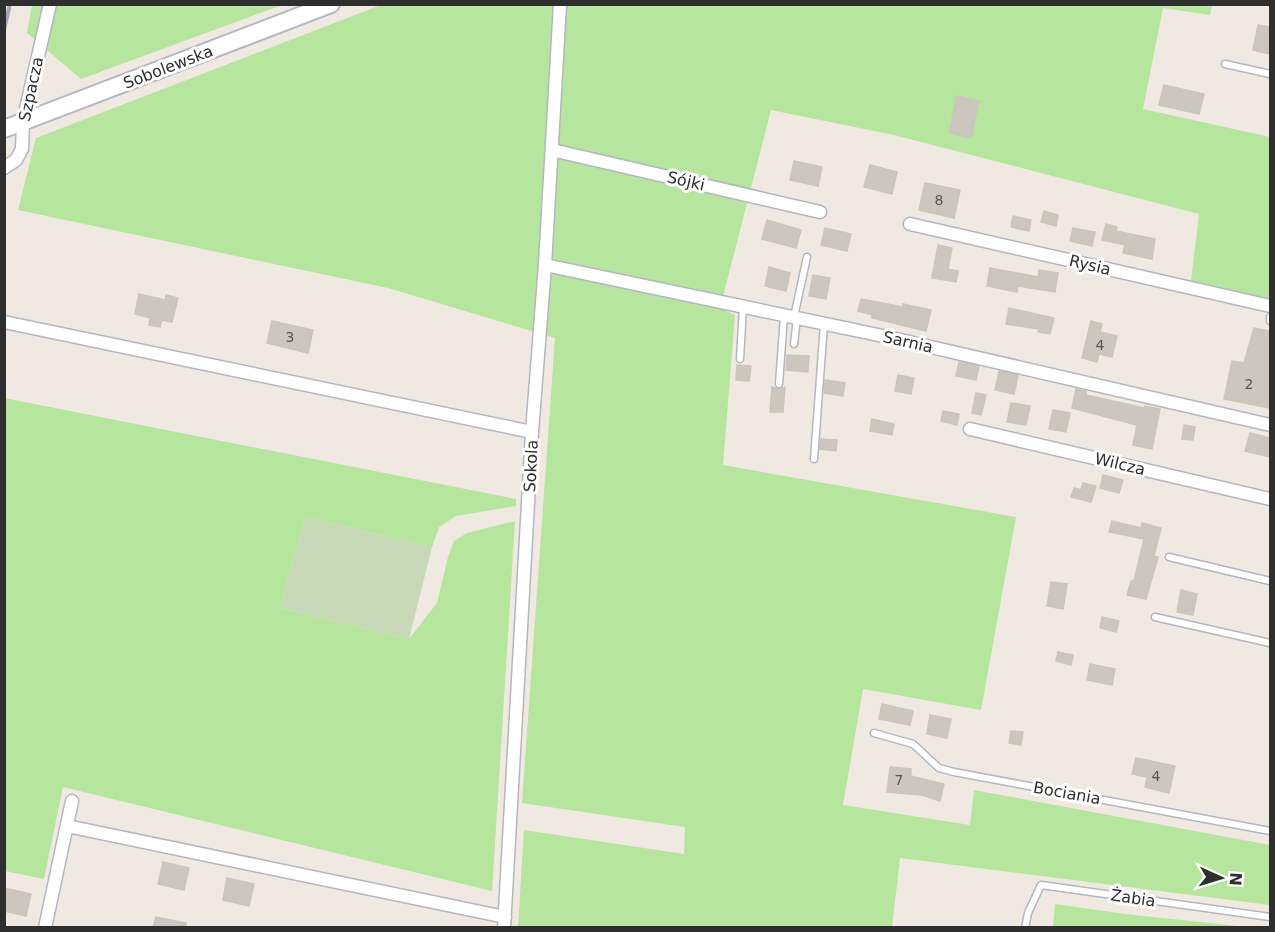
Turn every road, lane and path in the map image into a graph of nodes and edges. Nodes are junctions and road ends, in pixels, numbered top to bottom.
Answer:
1 (50, 4) edge
2 (331, 4) edge
3 (560, 4) edge
4 (1225, 64) dead end
5 (1270, 74) edge
6 (23, 122) junction
7 (4, 129) edge
8 (552, 150) junction
9 (4, 168) edge
10 (820, 212) dead end
11 (909, 224) dead end
12 (807, 257) dead end
13 (545, 265) junction
14 (1270, 306) edge
15 (743, 307) junction
16 (792, 317) junction
17 (4, 322) edge
18 (824, 324) junction
19 (794, 344) dead end
20 (740, 359) dead end
21 (779, 384) dead end
22 (1270, 424) edge
23 (970, 429) dead end
24 (532, 432) junction
25 (814, 459) dead end
26 (1270, 499) edge
27 (1169, 556) dead end
28 (1270, 581) edge
29 (1155, 617) dead end
30 (1270, 643) edge
31 (874, 733) dead end
32 (72, 801) dead end
33 (67, 826) junction
34 (1270, 831) edge
35 (1270, 917) edge
36 (504, 922) edge
37 (45, 927) edge
38 (1025, 927) edge

1 - 6 street, Szpacza
2 - 6 street, Sobolewska
3 - 8 street, Sokola
4 - 5 lane
6 - 7 street, Sobolewska
6 - 9 street, Szpacza
8 - 10 street, Sójki
8 - 13 street, Sokola
11 - 14 street, Rysia
12 - 16 lane
13 - 15 street, Sarnia
13 - 24 street, Sokola
15 - 16 street, Sarnia
15 - 20 lane
16 - 18 street, Sarnia
16 - 19 lane
16 - 21 lane
17 - 24 street
18 - 22 street, Sarnia
18 - 25 lane
23 - 26 street, Wilcza
24 - 36 street, Sokola
27 - 28 lane
29 - 30 lane
31 - 34 lane, Bociania
32 - 33 street
33 - 36 street
33 - 37 street
35 - 38 lane, Żabia

